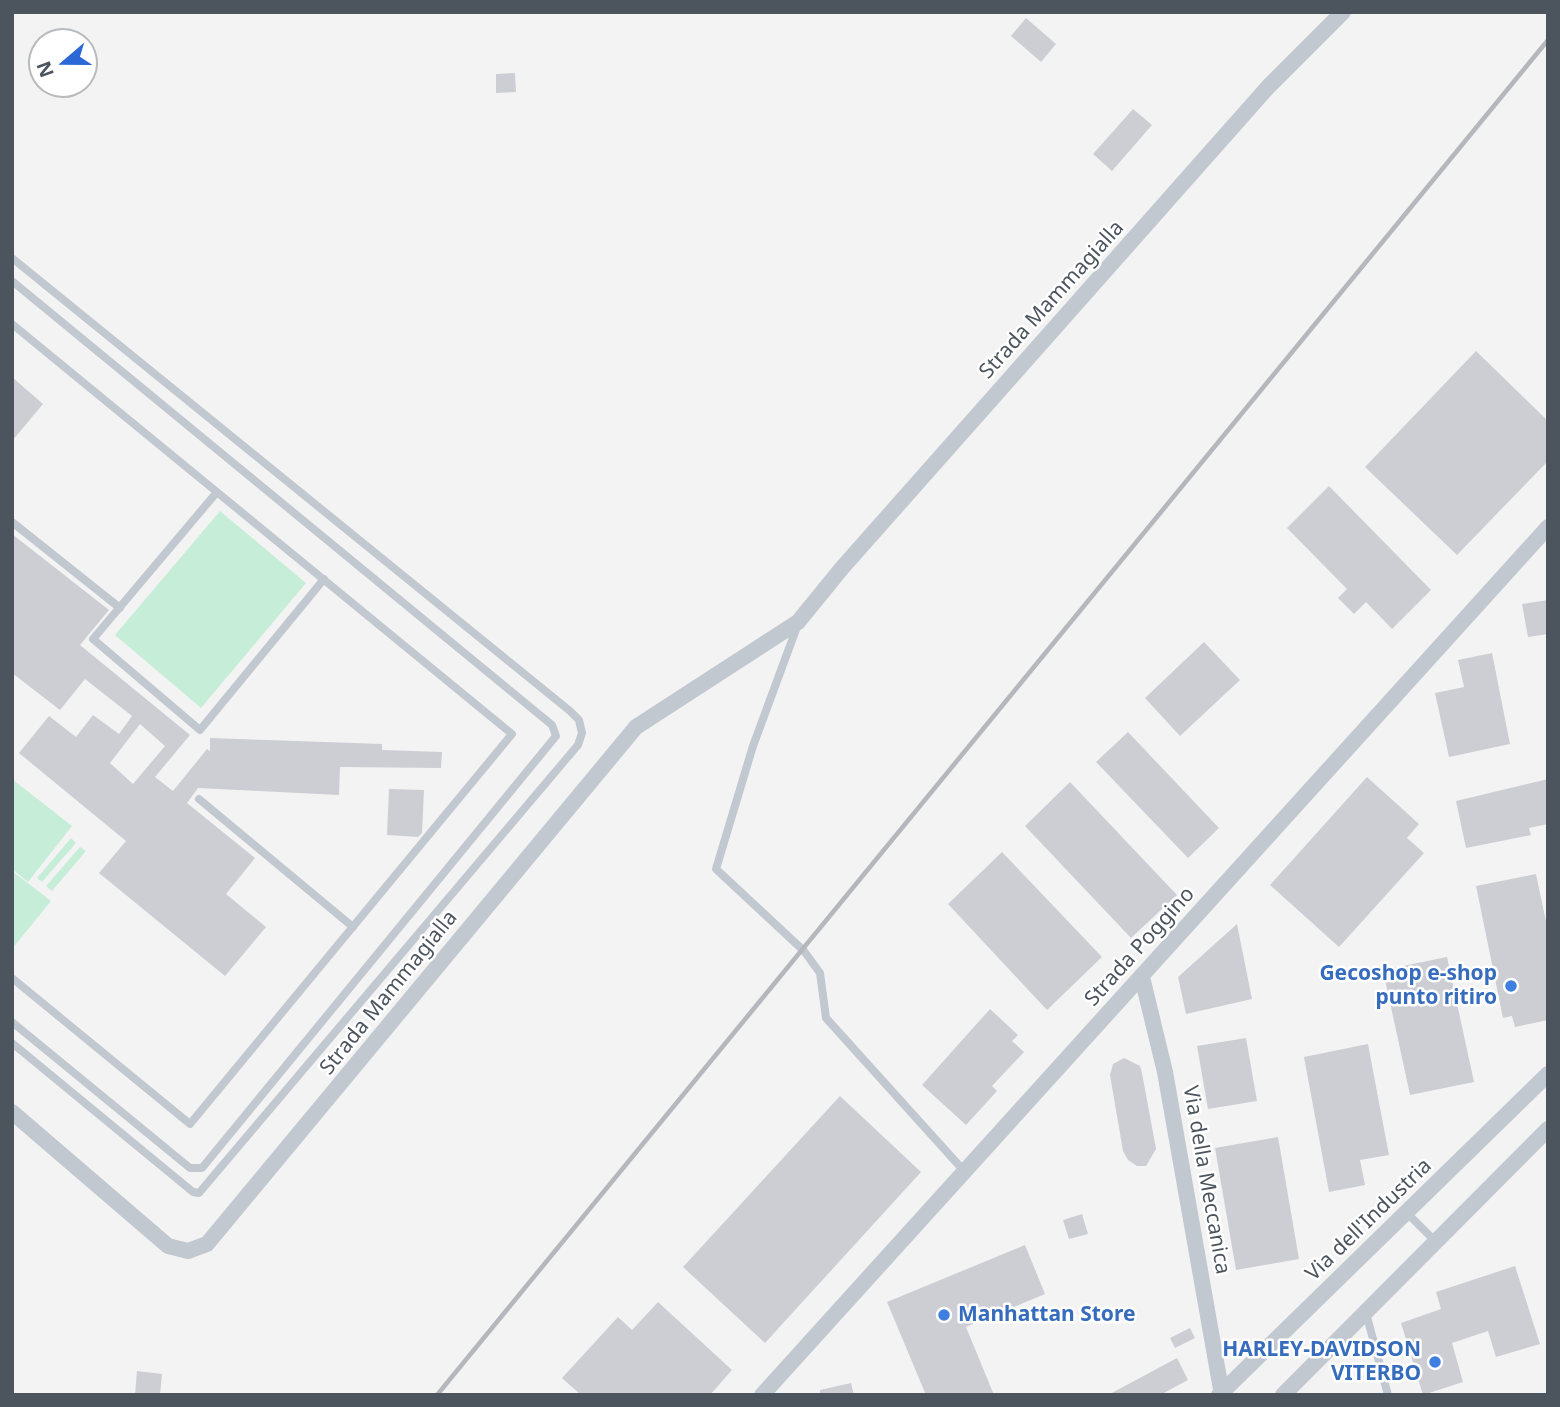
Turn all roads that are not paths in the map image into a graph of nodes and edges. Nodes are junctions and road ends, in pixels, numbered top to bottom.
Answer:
1 (1343, 12) edge
2 (12, 258) edge
3 (12, 281) edge
4 (12, 324) edge
5 (217, 492) junction
6 (12, 522) edge
7 (1548, 527) edge
8 (324, 579) junction
9 (120, 608) junction
10 (799, 622) junction
11 (199, 799) dead end
12 (353, 927) junction
13 (1142, 977) junction
14 (12, 978) edge
15 (12, 1022) edge
16 (12, 1043) edge
17 (1548, 1074) edge
18 (12, 1112) edge
19 (1548, 1129) edge
20 (965, 1172) junction
21 (1407, 1213) junction
22 (1435, 1241) junction
23 (1366, 1312) junction
24 (1220, 1394) edge
25 (762, 1395) edge
26 (1283, 1395) edge
27 (1388, 1395) edge

1 - 10 street, Strada Mammagialla
2 - 16 lane
3 - 15 lane
4 - 5 lane
5 - 8 lane
5 - 9 lane
6 - 9 lane
7 - 13 street, Strada Poggino
8 - 9 lane
8 - 12 lane
10 - 18 street, Strada Mammagialla
10 - 20 lane, Strada Mammagialla
11 - 12 lane
12 - 14 lane
13 - 20 street, Strada Poggino
13 - 24 street, Via della Meccanica
17 - 21 street, Via dell'Industria
19 - 22 street
20 - 25 street, Strada Poggino
21 - 22 lane
21 - 24 street, Via dell'Industria
22 - 23 street
23 - 26 street
23 - 27 lane

